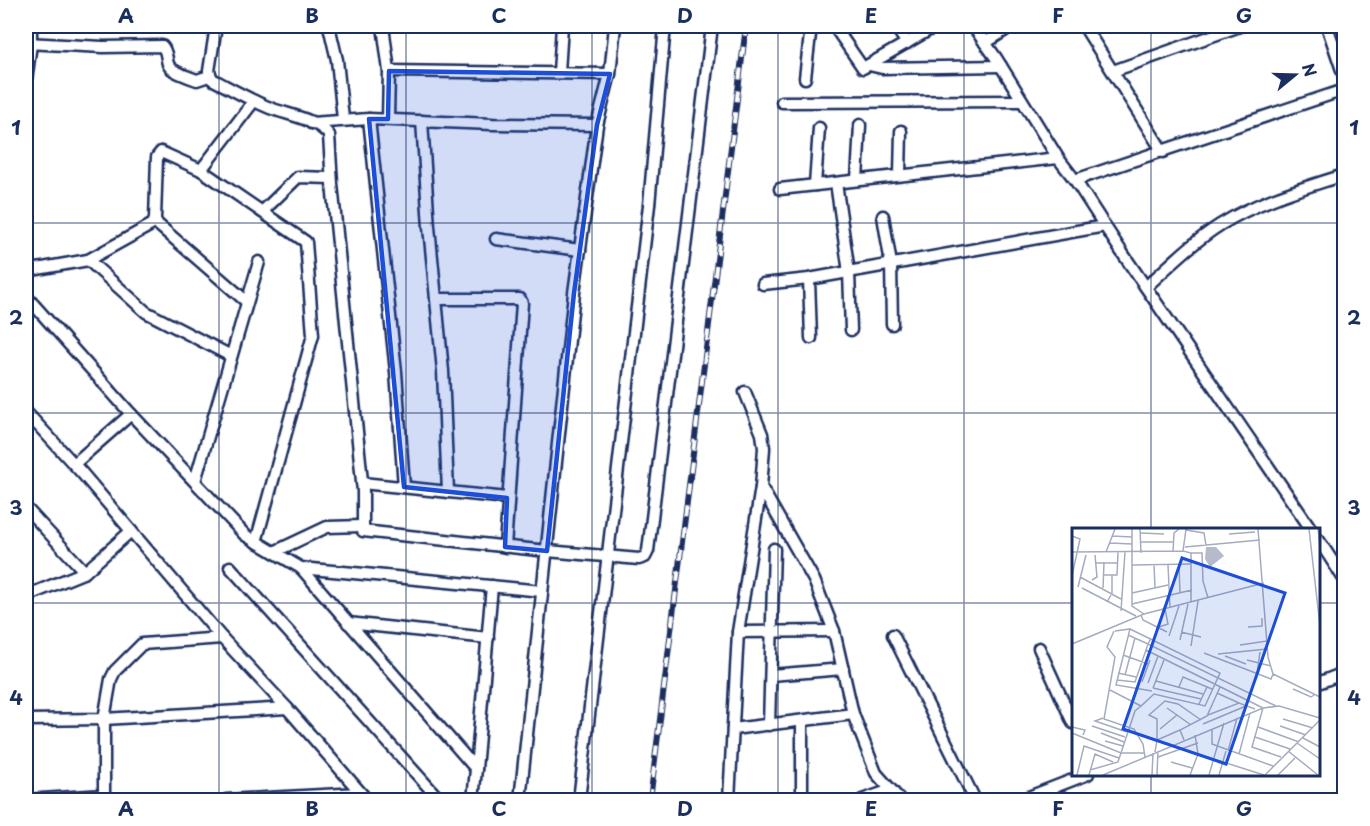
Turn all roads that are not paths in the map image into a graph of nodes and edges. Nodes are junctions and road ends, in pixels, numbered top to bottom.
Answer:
1 (31, 26) edge
2 (216, 26) edge
3 (329, 26) edge
4 (383, 26) edge
5 (562, 26) edge
6 (615, 26) edge
7 (665, 26) edge
8 (712, 26) edge
9 (811, 26) edge
10 (834, 26) edge
11 (895, 26) edge
12 (936, 26) edge
13 (973, 26) edge
14 (1012, 26) edge
15 (1084, 26) edge
16 (1240, 26) edge
17 (1327, 26) edge
18 (28, 43) edge
19 (907, 43) junction
20 (985, 43) junction
21 (869, 65) junction
22 (1001, 66) junction
23 (389, 71) junction
24 (559, 72) junction
25 (1113, 72) junction
26 (610, 74) junction
27 (209, 76) junction
28 (1344, 76) edge
29 (805, 78) dead end
30 (26, 81) edge
31 (1344, 90) edge
32 (254, 100) junction
33 (1021, 101) junction
34 (782, 102) dead end
35 (369, 118) junction
36 (343, 119) junction
37 (388, 119) junction
38 (422, 121) junction
39 (311, 123) junction
40 (597, 125) junction
41 (860, 125) dead end
42 (819, 128) dead end
43 (901, 131) dead end
44 (1163, 152) junction
45 (1058, 158) junction
46 (201, 170) junction
47 (900, 175) junction
48 (1344, 175) edge
49 (332, 178) junction
50 (857, 180) junction
51 (1075, 180) junction
52 (836, 183) junction
53 (814, 185) junction
54 (780, 189) dead end
55 (263, 211) junction
56 (883, 216) dead end
57 (155, 222) junction
58 (1105, 226) junction
59 (496, 239) dead end
60 (580, 250) junction
61 (88, 260) junction
62 (259, 262) dead end
63 (891, 264) junction
64 (26, 271) edge
65 (849, 272) junction
66 (809, 279) junction
67 (763, 284) dead end
68 (1146, 287) junction
69 (26, 297) edge
70 (436, 299) junction
71 (247, 302) junction
72 (891, 324) dead end
73 (851, 330) dead end
74 (811, 338) dead end
75 (231, 356) junction
76 (745, 392) dead end
77 (26, 412) edge
78 (131, 414) junction
79 (74, 464) junction
80 (195, 481) junction
81 (362, 483) junction
82 (404, 487) junction
83 (761, 487) junction
84 (448, 492) junction
85 (507, 498) junction
86 (26, 508) edge
87 (362, 526) junction
88 (1310, 528) edge
89 (131, 531) junction
90 (256, 542) junction
91 (1319, 542) edge
92 (505, 547) junction
93 (774, 549) dead end
94 (547, 551) junction
95 (274, 552) junction
96 (607, 557) junction
97 (230, 567) dead end
98 (301, 568) junction
99 (85, 573) junction
100 (1344, 579) edge
101 (492, 586) junction
102 (542, 591) junction
103 (26, 597) edge
104 (348, 623) junction
105 (738, 632) junction
106 (772, 632) junction
107 (834, 632) junction
108 (893, 634) dead end
109 (488, 638) junction
110 (222, 639) junction
111 (1039, 648) dead end
112 (843, 669) junction
113 (1344, 672) edge
114 (771, 675) junction
115 (1319, 682) edge
116 (287, 708) junction
117 (853, 714) junction
118 (104, 719) junction
119 (26, 720) edge
120 (802, 721) junction
121 (1072, 721) edge
122 (769, 725) junction
123 (733, 729) junction
124 (476, 769) junction
125 (1086, 775) edge
126 (891, 790) junction
127 (363, 797) edge
128 (104, 798) edge
129 (26, 800) edge
130 (226, 801) edge
131 (440, 801) edge
132 (473, 801) edge
133 (520, 801) edge
134 (579, 801) edge
135 (729, 801) edge
136 (802, 801) edge
137 (862, 801) edge
138 (900, 801) edge
139 (975, 801) edge
140 (1021, 801) edge

1 - 18 street
2 - 27 street
3 - 36 street
4 - 23 street
5 - 24 street
6 - 26 street
7 - 96 street
8 - 96 street
9 - 29 street
10 - 21 street
11 - 19 street
12 - 19 street
13 - 20 street
14 - 20 street
15 - 25 street
16 - 25 street
17 - 28 street
18 - 27 street
18 - 30 street
19 - 21 street
20 - 22 street
21 - 22 street
22 - 33 street
23 - 24 street
23 - 37 street
24 - 26 street
25 - 44 street
26 - 40 street
27 - 32 street
31 - 44 street
32 - 39 street
32 - 46 street
33 - 34 street
33 - 45 street
35 - 36 street
35 - 37 street
35 - 82 street
36 - 39 street
37 - 38 street
38 - 40 street
38 - 70 street
39 - 49 street
40 - 60 street
41 - 50 street
42 - 53 street
43 - 47 street
44 - 51 street
45 - 47 street
45 - 51 street
46 - 55 street
46 - 57 street
47 - 50 street
48 - 68 street
49 - 55 street
49 - 81 street
50 - 52 street
51 - 58 street
52 - 53 street
52 - 65 street
53 - 54 street
55 - 90 street
56 - 63 street
57 - 61 street
57 - 71 street
58 - 63 street
58 - 68 street
59 - 60 street
60 - 94 street
61 - 64 street
61 - 75 street
62 - 71 street
63 - 65 street
63 - 72 street
65 - 66 street
65 - 73 street
66 - 67 street
66 - 74 street
68 - 88 street
69 - 78 street
70 - 84 street
70 - 85 street
71 - 75 street
75 - 80 street
76 - 83 street
77 - 79 street
78 - 79 street
78 - 80 street
79 - 89 street
80 - 90 street
81 - 82 street
81 - 87 street
82 - 84 street
83 - 105 street
83 - 107 street
84 - 85 street
85 - 92 street
86 - 99 street
87 - 92 street
87 - 95 street
89 - 99 street
89 - 110 street
90 - 95 street
91 - 100 street
92 - 94 street
93 - 106 street
94 - 96 street
94 - 102 street
95 - 98 street
96 - 134 street
97 - 131 street
98 - 101 street
98 - 104 street
99 - 103 street
101 - 102 street
101 - 109 street
102 - 133 street
104 - 109 street
104 - 124 street
105 - 106 street
105 - 123 street
106 - 107 street
106 - 114 street
107 - 112 street
108 - 139 street
109 - 124 street
110 - 116 street
110 - 118 street
111 - 121 street
112 - 114 street
112 - 117 street
113 - 115 street
114 - 122 street
116 - 118 street
116 - 127 street
117 - 120 street
117 - 126 street
118 - 119 street
118 - 128 street
120 - 122 street
120 - 136 street
122 - 123 street
123 - 135 street
124 - 132 street
125 - 140 street
126 - 137 street
126 - 138 street
127 - 130 street
128 - 129 street

